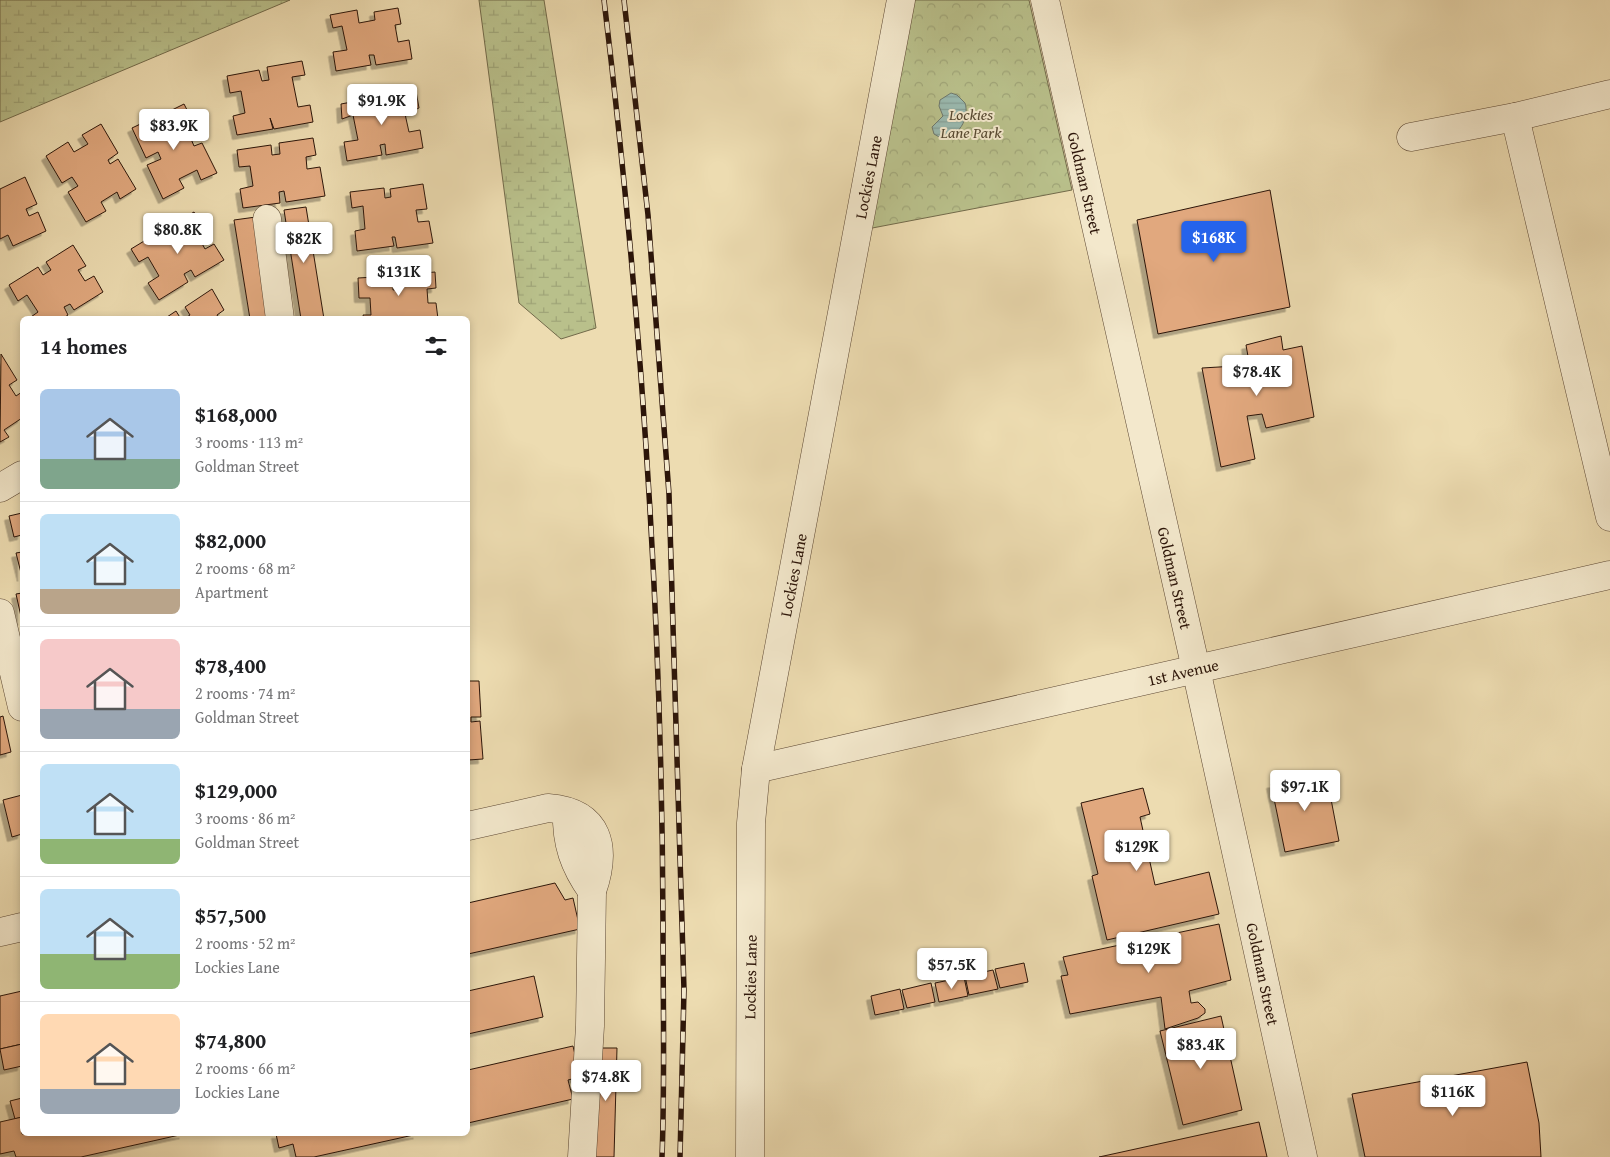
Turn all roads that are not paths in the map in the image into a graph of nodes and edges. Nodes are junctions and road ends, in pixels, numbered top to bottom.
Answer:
1 (901, 0) edge
2 (1044, 0) edge
3 (1610, 94) edge
4 (1515, 117) junction
5 (1411, 137) dead end
6 (267, 219) dead end
7 (280, 316) edge
8 (20, 476) edge
9 (0, 488) edge
10 (1610, 517) edge
11 (1610, 576) edge
12 (0, 613) edge
13 (1196, 669) junction
14 (20, 698) edge
15 (756, 768) junction
16 (470, 826) edge
17 (20, 927) edge
18 (0, 932) edge
19 (582, 1157) edge
20 (750, 1157) edge
21 (1303, 1157) edge

1 - 15 street, Lockies Lane
2 - 13 street, Goldman Street
3 - 4 street
4 - 5 street
4 - 10 street
6 - 7 street
8 - 9 street
11 - 13 street, 1st Avenue
12 - 14 street
13 - 15 street, 1st Avenue
13 - 21 street, Goldman Street
15 - 20 street, Lockies Lane
16 - 19 street
17 - 18 street

